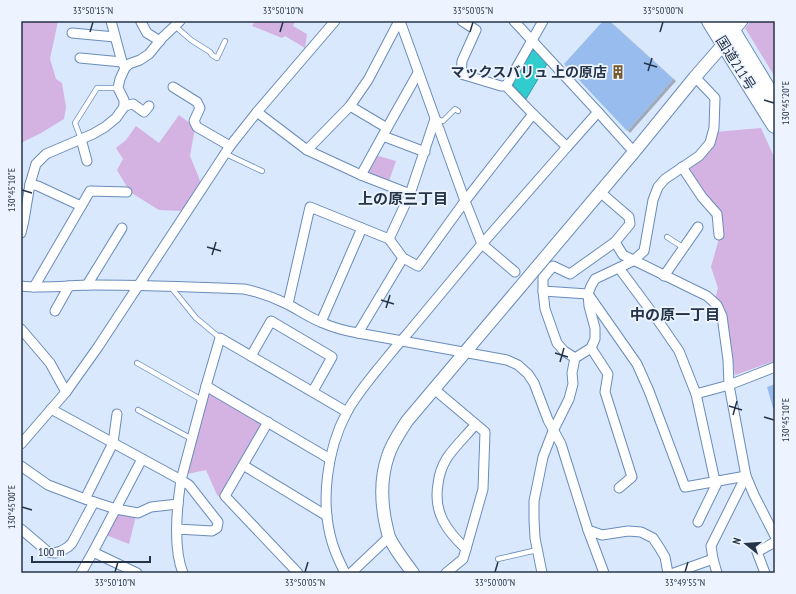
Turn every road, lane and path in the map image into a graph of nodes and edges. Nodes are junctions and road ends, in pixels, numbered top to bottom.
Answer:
1 (110, 21) edge
2 (335, 21) edge
3 (400, 21) edge
4 (462, 21) edge
5 (514, 21) edge
6 (543, 21) edge
7 (710, 21) edge
8 (141, 22) edge
9 (178, 24) edge
10 (732, 30) edge
11 (72, 33) dead end
12 (115, 37) junction
13 (532, 40) junction
14 (160, 41) junction
15 (225, 41) dead end
16 (80, 58) dead end
17 (124, 65) junction
18 (418, 73) junction
19 (695, 77) junction
20 (506, 86) junction
21 (173, 87) dead end
22 (118, 88) junction
23 (775, 102) edge
24 (124, 106) junction
25 (149, 106) dead end
26 (350, 106) junction
27 (458, 111) dead end
28 (257, 112) junction
29 (598, 112) junction
30 (533, 114) junction
31 (435, 119) junction
32 (775, 126) edge
33 (385, 132) junction
34 (81, 139) junction
35 (567, 147) junction
36 (228, 150) junction
37 (307, 150) junction
38 (425, 152) junction
39 (634, 152) junction
40 (87, 161) dead end
41 (682, 167) junction
42 (262, 171) dead end
43 (360, 175) junction
44 (30, 184) junction
45 (127, 192) dead end
46 (600, 192) junction
47 (410, 194) junction
48 (466, 202) junction
49 (81, 206) junction
50 (698, 227) dead end
51 (122, 228) dead end
52 (362, 228) junction
53 (21, 233) edge
54 (719, 235) dead end
55 (667, 237) dead end
56 (389, 239) junction
57 (615, 242) junction
58 (482, 244) junction
59 (684, 248) junction
60 (403, 258) junction
61 (633, 261) junction
62 (619, 268) junction
63 (515, 272) dead end
64 (664, 276) junction
65 (87, 285) junction
66 (139, 285) junction
67 (21, 286) edge
68 (69, 286) junction
69 (170, 286) junction
70 (34, 288) junction
71 (543, 291) junction
72 (588, 294) junction
73 (288, 304) junction
74 (55, 311) dead end
75 (321, 322) junction
76 (21, 329) edge
77 (358, 334) junction
78 (220, 338) junction
79 (401, 341) junction
80 (591, 348) junction
81 (465, 352) junction
82 (251, 356) junction
83 (575, 358) junction
84 (137, 363) dead end
85 (775, 367) edge
86 (729, 384) junction
87 (206, 386) junction
88 (434, 389) junction
89 (313, 391) junction
90 (66, 392) junction
91 (696, 394) junction
92 (202, 400) junction
93 (52, 410) junction
94 (138, 410) dead end
95 (347, 412) junction
96 (117, 414) dead end
97 (268, 422) junction
98 (475, 425) junction
99 (553, 431) junction
100 (192, 439) junction
101 (113, 443) junction
102 (21, 444) edge
103 (142, 458) junction
104 (330, 459) junction
105 (243, 465) junction
106 (21, 466) edge
107 (746, 476) junction
108 (181, 480) junction
109 (717, 481) junction
110 (619, 488) dead end
111 (89, 501) junction
112 (178, 504) junction
113 (116, 509) junction
114 (327, 516) junction
115 (698, 522) dead end
116 (21, 529) edge
117 (177, 529) junction
118 (588, 530) junction
119 (775, 536) edge
120 (389, 537) junction
121 (775, 542) edge
122 (466, 549) junction
123 (538, 550) junction
124 (93, 552) junction
125 (498, 559) dead end
126 (713, 559) junction
127 (81, 573) edge
128 (137, 573) edge
129 (183, 573) edge
130 (298, 573) edge
131 (345, 573) edge
132 (351, 573) edge
133 (413, 573) edge
134 (446, 573) edge
135 (542, 573) edge
136 (604, 573) edge
137 (668, 573) edge
138 (674, 573) edge
139 (717, 573) edge
140 (765, 573) edge

1 - 12 street
2 - 28 street
3 - 18 street
3 - 26 street
4 - 20 street
5 - 13 street
6 - 13 street
7 - 10 highway, 国道211号
8 - 14 street
9 - 14 street
9 - 15 lane
10 - 19 street
10 - 23 highway, 国道211号
10 - 32 highway, 国道211号
11 - 12 street
12 - 17 street
13 - 20 street
13 - 29 street
14 - 17 street
16 - 17 street
17 - 22 street
18 - 31 street
18 - 33 street
19 - 39 street
19 - 41 street
20 - 30 street
21 - 36 street
22 - 24 street
22 - 34 lane
24 - 25 street
24 - 34 street
26 - 33 street
26 - 37 street
27 - 31 lane
28 - 36 street
28 - 37 street
29 - 35 street
29 - 39 street
30 - 35 street
30 - 48 street
31 - 38 street
31 - 48 street
33 - 38 street
33 - 43 street
34 - 40 street
34 - 44 street
35 - 58 street
36 - 42 lane
36 - 66 street
37 - 43 street
38 - 47 street
39 - 46 street
41 - 54 street
41 - 61 street
43 - 47 street
44 - 49 street
44 - 53 street
45 - 49 street
46 - 57 street
46 - 81 street
47 - 56 street
48 - 58 street
48 - 60 street
49 - 70 street
50 - 59 street
51 - 65 street
52 - 56 street
52 - 73 street
52 - 75 street
55 - 59 lane
56 - 60 street
57 - 61 street
57 - 71 street
58 - 63 street
58 - 79 street
59 - 64 street
60 - 77 street
61 - 62 street
61 - 64 street
62 - 72 street
62 - 91 street
64 - 86 street
65 - 66 street
65 - 68 street
66 - 69 street
66 - 90 street
67 - 70 street
68 - 70 street
68 - 74 street
69 - 73 street
69 - 78 lane
71 - 72 street
71 - 83 street
72 - 80 street
72 - 109 street
73 - 75 street
75 - 77 street
76 - 90 street
77 - 79 street
78 - 82 street
78 - 87 street
79 - 81 street
79 - 95 street
80 - 83 street
80 - 110 street
81 - 88 street
81 - 99 street
82 - 89 street
82 - 89 street
83 - 99 street
84 - 92 lane
85 - 86 street
86 - 91 street
86 - 107 street
87 - 92 street
87 - 97 street
88 - 98 street
88 - 120 street
89 - 95 street
90 - 93 street
91 - 109 street
92 - 100 street
93 - 101 street
93 - 102 street
94 - 100 lane
95 - 104 street
96 - 101 street
97 - 104 street
97 - 105 street
98 - 122 street
98 - 122 street
99 - 118 street
99 - 123 street
100 - 108 street
101 - 103 street
101 - 111 street
103 - 108 street
103 - 113 street
104 - 114 street
105 - 114 street
105 - 130 street
106 - 111 street
107 - 109 street
107 - 119 street
107 - 126 street
108 - 112 street
108 - 117 street
109 - 115 street
111 - 113 street
111 - 116 street
112 - 113 street
112 - 117 street
113 - 124 street
114 - 131 street
117 - 129 street
118 - 136 street
118 - 137 street
120 - 132 street
120 - 133 street
121 - 140 street
122 - 134 street
123 - 125 lane
123 - 135 street
124 - 127 street
124 - 128 street
126 - 138 street
126 - 139 street

